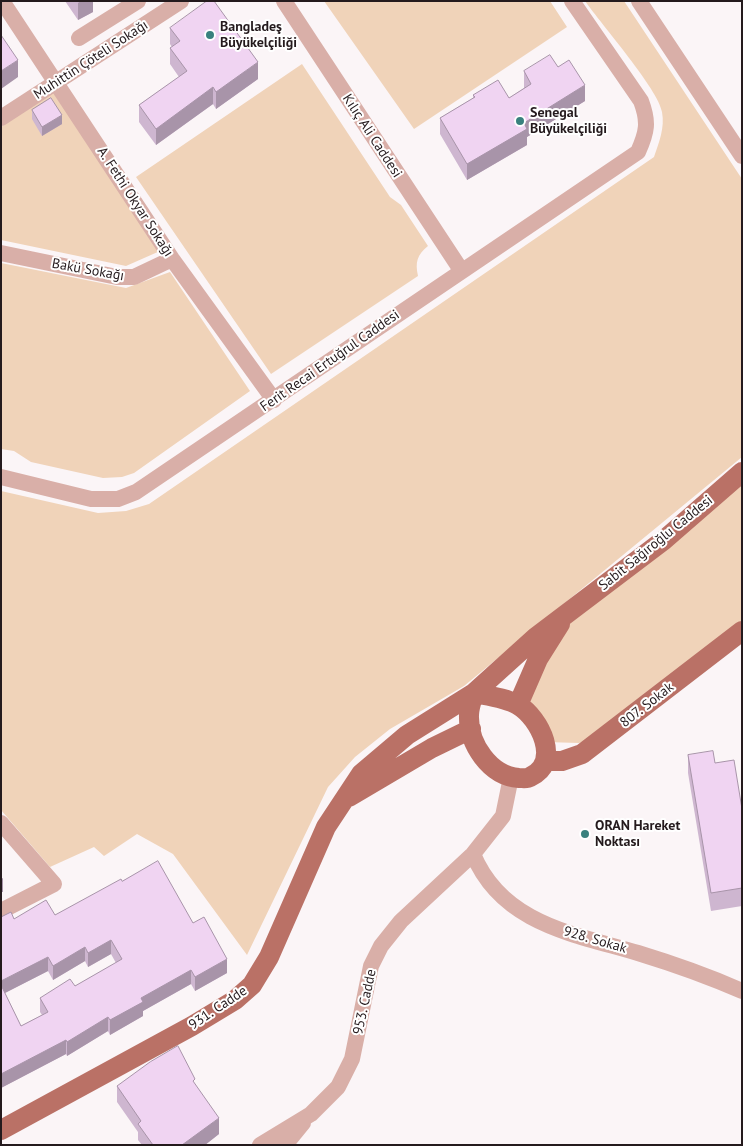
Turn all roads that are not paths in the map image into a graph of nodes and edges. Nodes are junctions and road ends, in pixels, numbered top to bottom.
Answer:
1 (2, 1) edge
2 (138, 1) edge
3 (181, 1) edge
4 (284, 1) edge
5 (572, 1) edge
6 (640, 1) edge
7 (79, 38) dead end
8 (56, 82) junction
9 (1, 118) edge
10 (742, 156) edge
11 (1, 253) edge
12 (172, 259) junction
13 (461, 270) junction
14 (274, 400) junction
15 (742, 472) edge
16 (1, 477) edge
17 (568, 612) junction
18 (742, 631) edge
19 (474, 693) junction
20 (518, 705) junction
21 (471, 729) junction
22 (545, 761) junction
23 (511, 777) junction
24 (345, 799) junction
25 (1, 823) edge
26 (473, 854) junction
27 (1, 911) edge
28 (742, 991) edge
29 (311, 1114) junction
30 (1, 1130) edge
31 (260, 1145) edge
32 (285, 1145) edge

1 - 8 street, A. Fethi Okyar Sokağı
2 - 7 street
3 - 8 street, Muhittin Çöteli Sokağı
4 - 13 street, Kılıç Ali Caddesi
5 - 13 street, Ferit Recai Ertuğrul Caddesi
6 - 10 street
8 - 9 street, Muhittin Çöteli Sokağı
8 - 12 street, A. Fethi Okyar Sokağı
11 - 12 street, Bakü Sokağı
12 - 14 street, A. Fethi Okyar Sokağı
13 - 14 street, Ferit Recai Ertuğrul Caddesi
14 - 16 street, Ferit Recai Ertuğrul Caddesi
15 - 17 main road, Sabit Sağıroğlu Caddesi
17 - 19 main road, Sabit Sağıroğlu Caddesi
17 - 20 main road, Sabit Sağıroğlu Caddesi
18 - 22 main road, 807. Sokak
19 - 20 main road
19 - 21 main road
19 - 24 main road, 931. Cadde
20 - 22 main road
21 - 23 main road
21 - 24 main road, 931. Cadde
22 - 23 main road
23 - 26 street, 953. Cadde
24 - 30 main road, 931. Cadde
25 - 27 street
26 - 28 street, 928. Sokak
26 - 29 street, 953. Cadde
29 - 31 street, 953. Cadde
29 - 32 street

